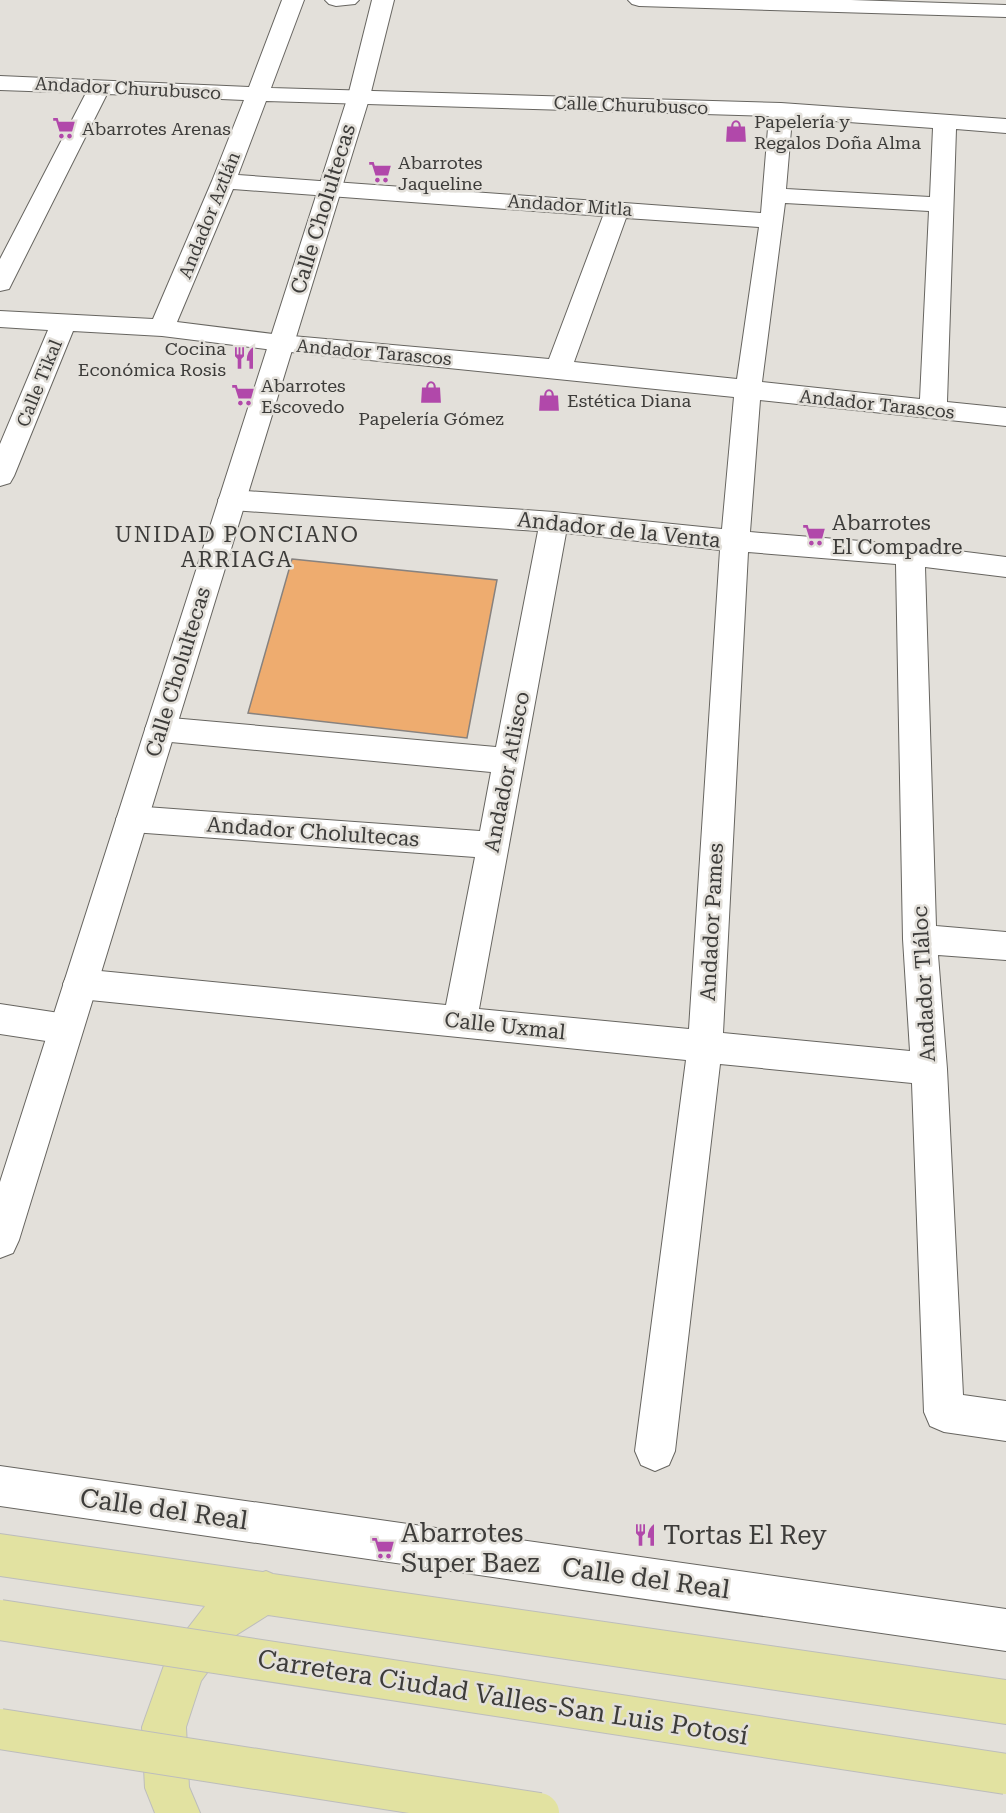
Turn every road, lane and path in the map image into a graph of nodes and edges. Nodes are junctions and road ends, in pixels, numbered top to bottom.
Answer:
1 (293, 0) edge
2 (336, 0) edge
3 (348, 0) edge
4 (383, 0) edge
5 (639, 0) edge
6 (1006, 11) edge
7 (0, 82) edge
8 (100, 87) junction
9 (256, 94) junction
10 (359, 96) junction
11 (781, 110) junction
12 (945, 120) junction
13 (1006, 126) edge
14 (224, 181) junction
15 (330, 189) junction
16 (775, 195) junction
17 (942, 206) junction
18 (618, 208) junction
19 (772, 221) junction
20 (0, 284) edge
21 (0, 319) edge
22 (64, 323) junction
23 (162, 328) junction
24 (281, 343) junction
25 (558, 369) junction
26 (748, 391) junction
27 (933, 410) junction
28 (1006, 417) edge
29 (1, 471) edge
30 (232, 500) junction
31 (554, 522) junction
32 (735, 541) junction
33 (910, 555) junction
34 (1006, 567) edge
35 (160, 729) junction
36 (509, 761) junction
37 (132, 819) junction
38 (493, 845) junction
39 (920, 939) junction
40 (1006, 946) edge
41 (80, 984) junction
42 (0, 1019) edge
43 (460, 1021) junction
44 (66, 1029) junction
45 (705, 1045) junction
46 (929, 1069) junction
47 (0, 1240) edge
48 (1006, 1421) edge
49 (656, 1451) dead end
50 (0, 1486) edge
51 (0, 1555) edge
52 (266, 1592) junction
53 (0, 1620) edge
54 (1006, 1630) edge
55 (1006, 1702) edge
56 (0, 1729) edge
57 (1006, 1774) edge
58 (178, 1813) edge
59 (539, 1813) edge

1 - 9 street, Andador Aztlán
2 - 3 street
4 - 10 street, Calle Cholultecas
5 - 6 street
7 - 8 street, Andador Churubusco
8 - 9 street, Andador Churubusco
8 - 20 street
9 - 10 street, Calle Churubusco
9 - 14 street, Andador Aztlán
10 - 11 street, Calle Churubusco
10 - 15 street, Calle Cholultecas
11 - 12 street, Calle Churubusco
11 - 16 street
12 - 13 street, Calle Churubusco
12 - 17 street
14 - 15 street, Andador Mitla
14 - 23 street, Andador Aztlán
15 - 18 street, Andador Mitla
15 - 24 street, Calle Cholultecas
16 - 17 street
16 - 19 street
17 - 27 street
18 - 19 street, Andador Mitla
18 - 25 street
19 - 26 street
21 - 22 street, Andador Tarascos
22 - 23 street, Andador Tarascos
22 - 29 street, Calle Tikal
23 - 24 street, Andador Tarascos
24 - 25 street, Andador Tarascos
24 - 30 street, Calle Cholultecas
25 - 26 street, Andador Tarascos
26 - 27 street, Andador Tarascos
26 - 32 street, Andador Pames
27 - 28 street, Andador Tarascos
30 - 31 street, Andador de la Venta
30 - 35 street, Calle Cholultecas
31 - 32 street, Andador de la Venta
31 - 36 street, Andador Atlisco
32 - 33 street, Andador de la Venta
32 - 45 street, Andador Pames
33 - 34 street, Andador de la Venta
33 - 39 street, Andador Tláloc
35 - 36 street
35 - 37 street, Calle Cholultecas
36 - 38 street, Andador Atlisco
37 - 38 street, Andador Cholultecas
37 - 41 street, Calle Cholultecas
38 - 43 street, Andador Atlisco
39 - 40 street
39 - 46 street, Andador Tláloc
41 - 43 street, Calle Uxmal
41 - 44 street, Calle Cholultecas
42 - 44 street
43 - 45 street, Calle Uxmal
44 - 47 street, Calle Cholultecas
45 - 46 street, Calle Uxmal
45 - 49 street, Andador Pames
46 - 48 street, Andador Tláloc
50 - 54 street, Calle del Real
51 - 52 main road
52 - 55 main road
52 - 58 main road
53 - 57 main road, Carretera Ciudad Valles-San Luis Potosí, bridge
56 - 59 main road, bridge

